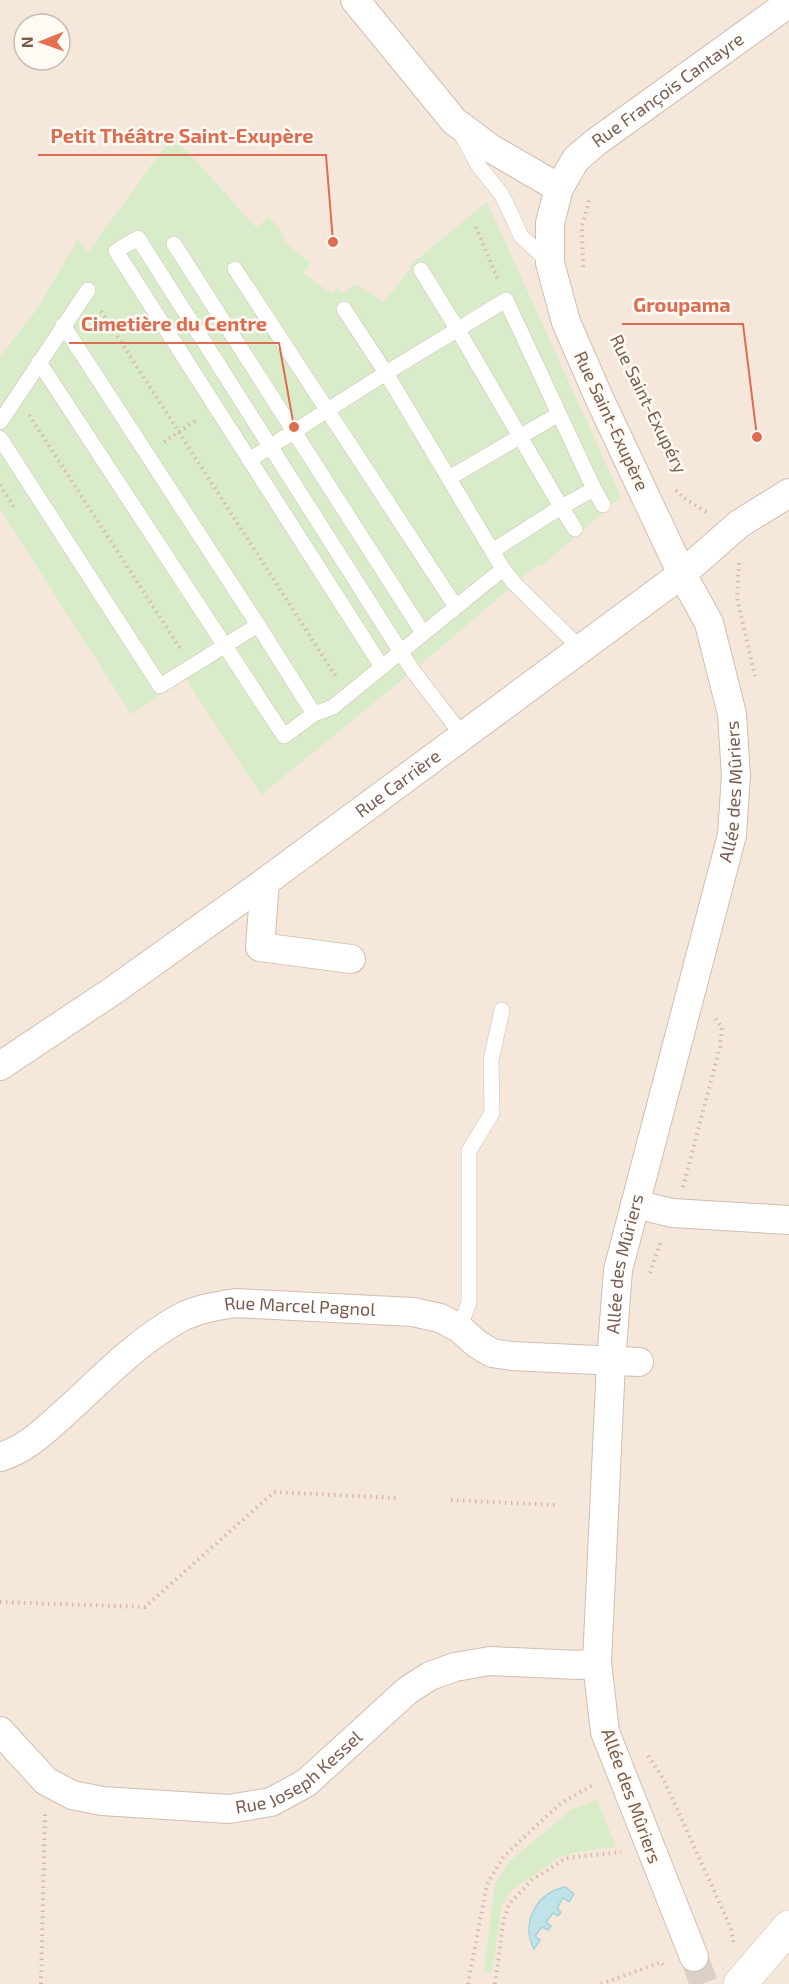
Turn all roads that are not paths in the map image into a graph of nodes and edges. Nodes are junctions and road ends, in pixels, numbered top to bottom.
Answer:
1 (361, 2) edge
2 (789, 3) edge
3 (454, 121) junction
4 (559, 188) junction
5 (174, 244) dead end
6 (550, 263) junction
7 (235, 269) dead end
8 (421, 270) dead end
9 (88, 290) road end
10 (344, 309) dead end
11 (63, 325) junction
12 (458, 330) junction
13 (39, 362) junction
14 (386, 373) junction
15 (328, 410) junction
16 (559, 414) junction
17 (0, 422) edge
18 (294, 431) junction
19 (520, 436) junction
20 (0, 438) edge
21 (271, 446) junction
22 (249, 460) junction
23 (449, 478) junction
24 (594, 489) junction
25 (789, 493) edge
26 (603, 505) dead end
27 (561, 507) junction
28 (575, 529) dead end
29 (492, 551) junction
30 (503, 569) junction
31 (682, 574) junction
32 (456, 607) junction
33 (258, 626) junction
34 (423, 633) junction
35 (225, 645) junction
36 (581, 649) junction
37 (402, 651) junction
38 (382, 667) junction
39 (314, 714) junction
40 (463, 736) junction
41 (266, 882) junction
42 (351, 959) dead end
43 (502, 1010) dead end
44 (0, 1066) edge
45 (634, 1204) junction
46 (789, 1220) edge
47 (459, 1328) junction
48 (611, 1362) junction
49 (639, 1362) dead end
50 (0, 1457) edge
51 (597, 1663) junction
52 (0, 1731) edge
53 (789, 1927) edge
54 (694, 1957) tunnel mouth
55 (745, 1978) edge

1 - 3 street
2 - 4 street, Rue François Cantayre
3 - 4 street
3 - 6 lane
4 - 6 street, Rue Saint-Exupère
5 - 18 lane
6 - 31 street, Rue Saint-Exupère
7 - 15 lane
8 - 12 lane
9 - 11 lane
10 - 14 lane
11 - 13 lane
11 - 33 lane
12 - 14 lane
12 - 16 lane
12 - 19 lane
13 - 17 lane
13 - 35 lane
14 - 15 lane
14 - 23 lane
15 - 18 lane
15 - 32 lane
16 - 19 lane
16 - 24 lane
18 - 21 lane
18 - 34 lane
19 - 23 lane
19 - 27 lane
20 - 35 lane
21 - 22 lane
21 - 22 lane
21 - 37 lane
22 - 38 lane
23 - 29 lane
24 - 26 lane
24 - 27 lane
25 - 31 street, Rue Carrière
27 - 28 lane
27 - 29 lane
29 - 30 lane
30 - 32 lane
30 - 36 lane
31 - 36 street, Rue Carrière
31 - 45 street, Allée des Mûriers
32 - 34 lane
33 - 35 lane
33 - 39 lane
34 - 37 lane
35 - 39 lane
36 - 40 street, Rue Carrière
37 - 38 lane
37 - 40 lane
38 - 39 lane
40 - 41 street, Rue Carrière
41 - 42 street
41 - 44 street, Rue Carrière
43 - 47 lane
45 - 46 street
45 - 48 street, Allée des Mûriers
47 - 48 street, Rue Marcel Pagnol
47 - 50 street, Rue Marcel Pagnol
48 - 49 street, Rue Marcel Pagnol
48 - 51 street, Allée des Mûriers
51 - 52 street, Rue Joseph Kessel
51 - 54 street, Allée des Mûriers
53 - 55 main road

